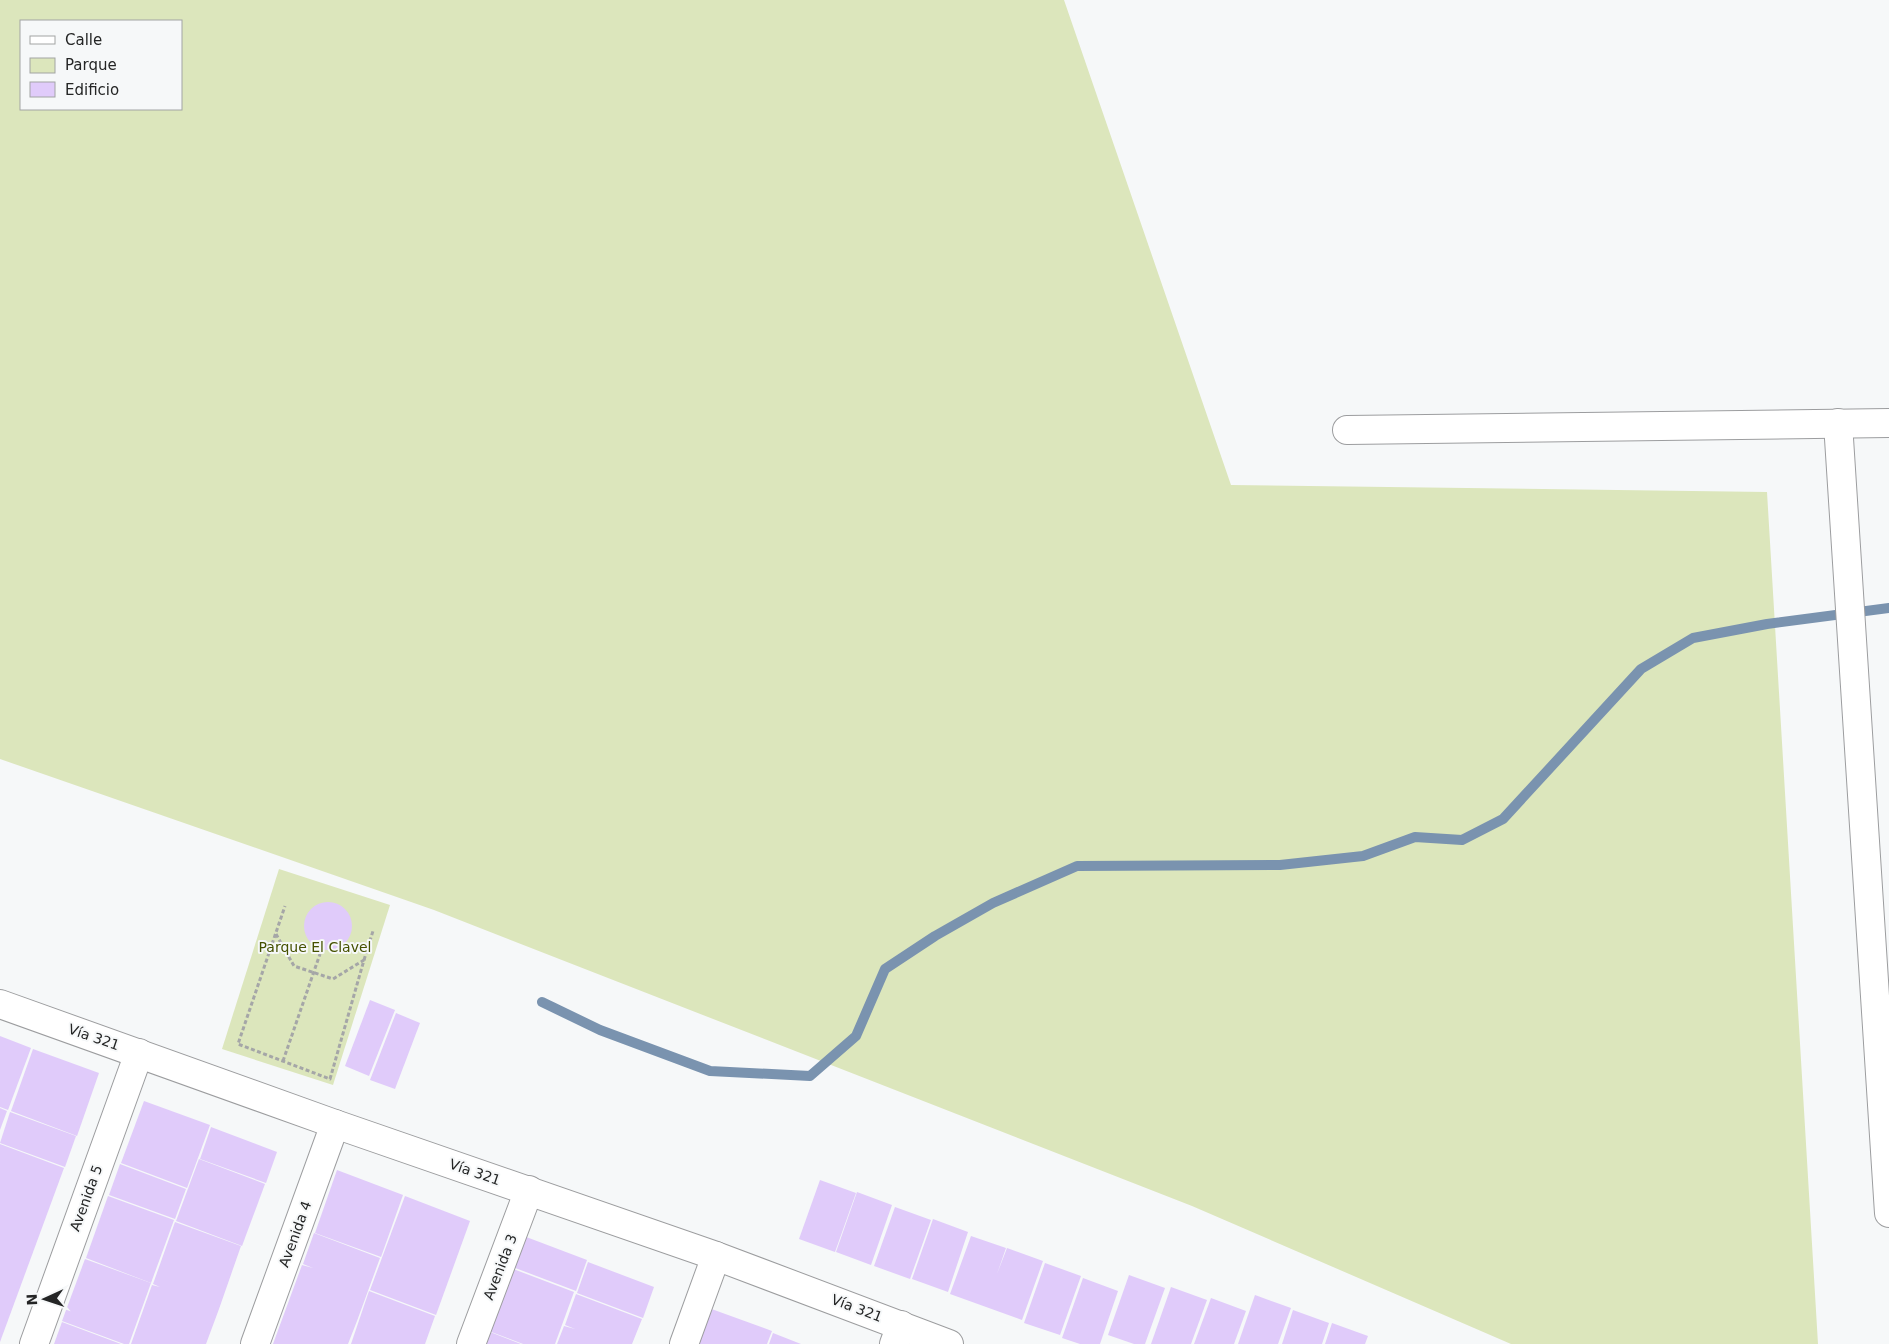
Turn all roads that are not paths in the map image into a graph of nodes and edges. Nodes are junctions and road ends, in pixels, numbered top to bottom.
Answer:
1 (1889, 423) edge
2 (1838, 424) junction
3 (1347, 430) dead end
4 (0, 1004) edge
5 (139, 1053) junction
6 (335, 1124) junction
7 (529, 1190) junction
8 (1889, 1212) edge
9 (716, 1256) junction
10 (898, 1334) edge
11 (34, 1344) edge
12 (255, 1344) edge
13 (470, 1344) edge
14 (684, 1344) edge
15 (949, 1344) edge

1 - 2 street
2 - 3 street
2 - 8 street
4 - 5 street, Vía 321
5 - 6 street, Vía 321
5 - 11 street, Avenida 5
6 - 7 street, Vía 321
6 - 12 street, Avenida 4
7 - 9 street, Vía 321
7 - 13 street, Avenida 3
9 - 10 street, Vía 321
9 - 14 street
10 - 15 street, Vía 321

